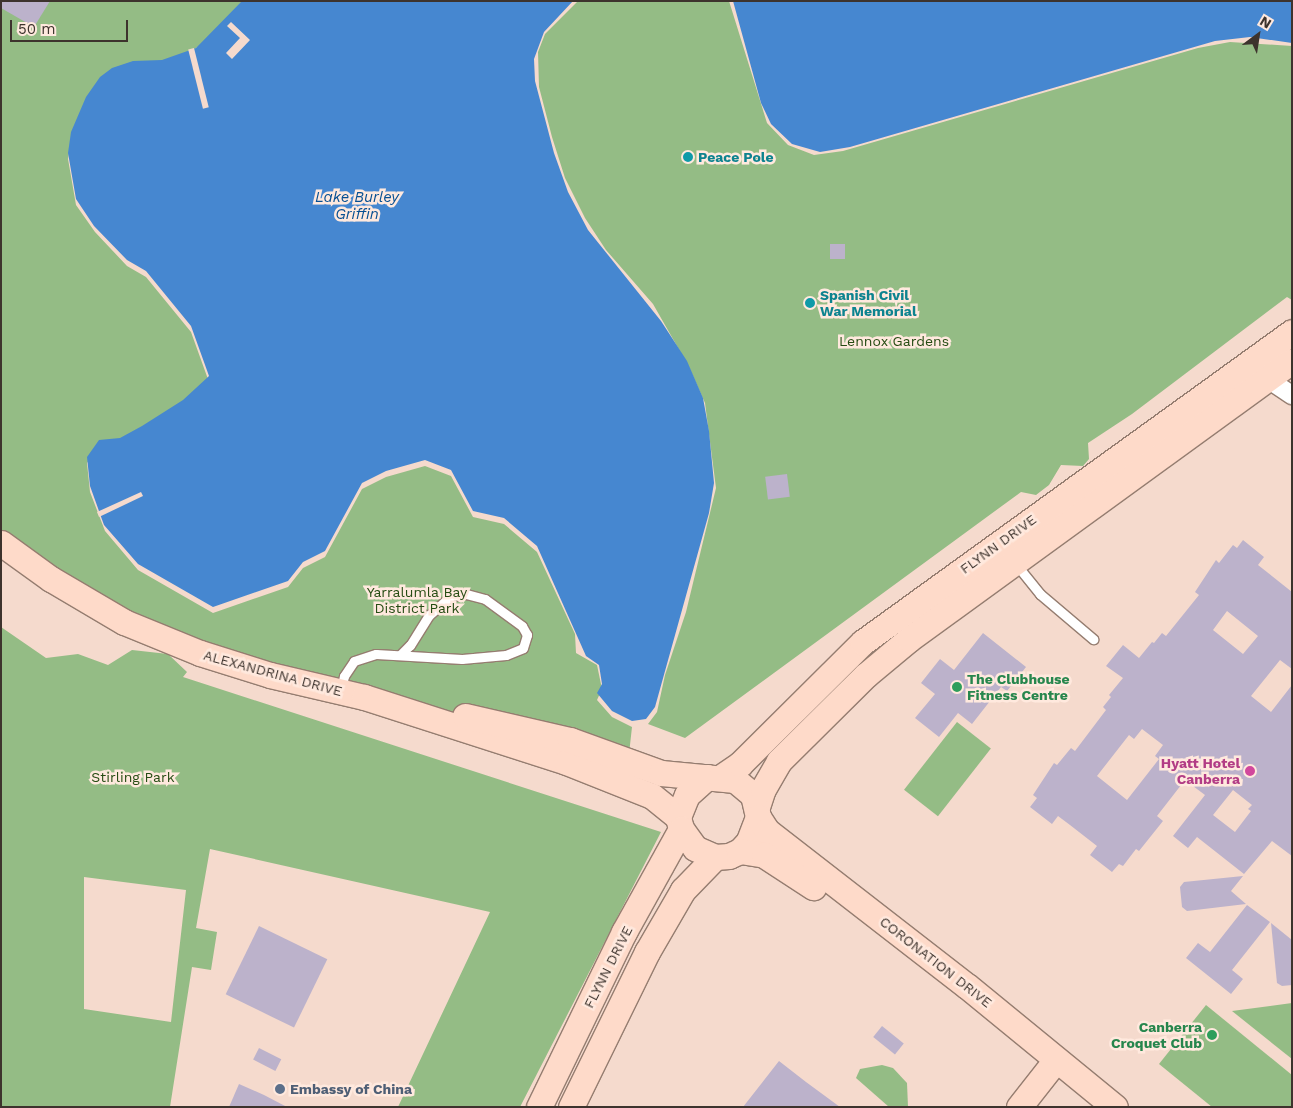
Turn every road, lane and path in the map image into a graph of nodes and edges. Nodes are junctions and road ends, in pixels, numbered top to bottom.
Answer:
1 (1292, 332) edge
2 (1274, 366) edge
3 (1292, 395) edge
4 (1, 543) edge
5 (1009, 552) junction
6 (1093, 639) dead end
7 (400, 654) junction
8 (352, 694) junction
9 (714, 777) junction
10 (758, 812) junction
11 (680, 823) junction
12 (740, 851) junction
13 (715, 857) junction
14 (1051, 1066) junction
15 (539, 1107) edge
16 (571, 1107) edge
17 (1019, 1107) edge
18 (1091, 1107) edge
19 (1114, 1107) edge

1 - 2 main road, FLYNN DRIVE
2 - 3 street
2 - 5 main road, FLYNN DRIVE
4 - 8 main road, ALEXANDRINA DRIVE
5 - 6 lane
5 - 9 main road, FLYNN DRIVE
5 - 10 main road, FLYNN DRIVE
7 - 7 lane
7 - 8 lane
8 - 9 main road, ALEXANDRINA DRIVE
8 - 11 main road, ALEXANDRINA DRIVE
9 - 10 main road
9 - 11 main road
10 - 12 main road
10 - 14 main road, CORONATION DRIVE
11 - 13 main road
11 - 15 main road, FLYNN DRIVE
12 - 13 main road
12 - 14 main road, CORONATION DRIVE
13 - 16 main road, FLYNN DRIVE
14 - 17 main road
14 - 18 main road, CORONATION DRIVE
14 - 19 main road, CORONATION DRIVE

